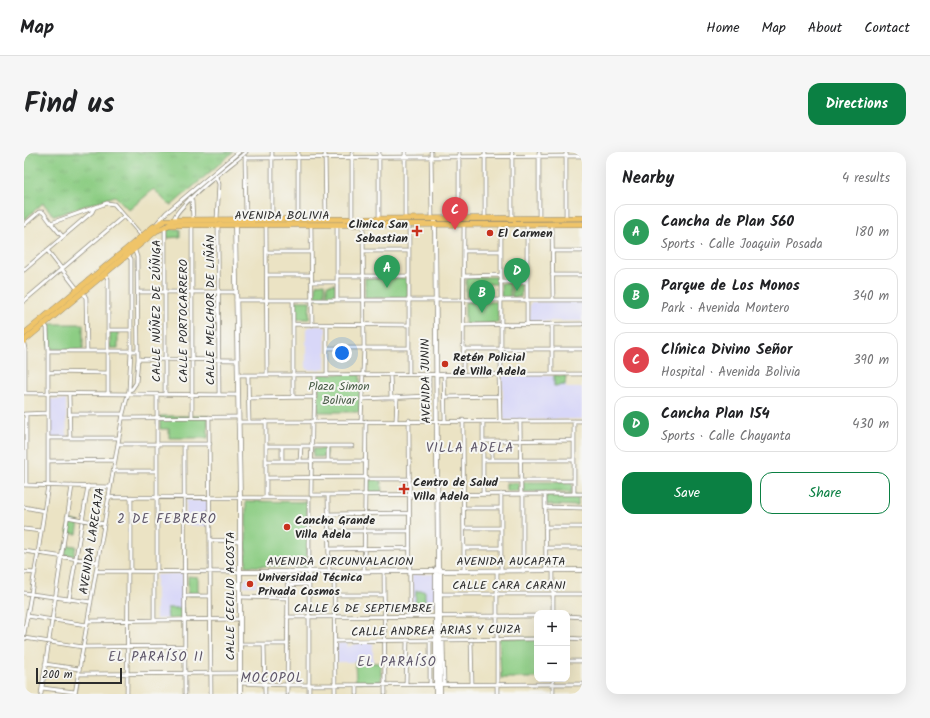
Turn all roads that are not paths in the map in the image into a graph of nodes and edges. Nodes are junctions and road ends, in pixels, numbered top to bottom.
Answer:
1 (239, 152) edge
2 (272, 152) edge
3 (298, 152) edge
4 (325, 152) edge
5 (352, 152) edge
6 (379, 152) edge
7 (405, 152) edge
8 (431, 152) edge
9 (459, 152) edge
10 (485, 152) edge
11 (244, 153) edge
12 (512, 154) edge
13 (539, 154) edge
14 (566, 154) edge
15 (460, 156) junction
16 (485, 156) junction
17 (582, 156) edge
18 (325, 157) junction
19 (352, 157) junction
20 (379, 157) junction
21 (405, 157) junction
22 (431, 157) junction
23 (245, 158) junction
24 (272, 158) junction
25 (298, 158) junction
26 (216, 177) junction
27 (190, 198) junction
28 (94, 208) junction
29 (124, 216) junction
30 (538, 218) junction
31 (566, 218) junction
32 (582, 218) edge
33 (352, 219) junction
34 (379, 219) junction
35 (405, 219) junction
36 (459, 219) junction
37 (486, 219) junction
38 (512, 219) junction
39 (174, 220) junction
40 (246, 220) junction
41 (272, 220) junction
42 (298, 220) junction
43 (326, 220) junction
44 (434, 221) junction
45 (51, 222) junction
46 (193, 222) junction
47 (218, 222) junction
48 (235, 222) junction
49 (157, 224) junction
50 (464, 224) junction
51 (501, 224) junction
52 (527, 224) junction
53 (552, 224) junction
54 (582, 224) edge
55 (24, 225) edge
56 (266, 225) junction
57 (311, 225) junction
58 (337, 225) junction
59 (363, 225) junction
60 (409, 225) junction
61 (165, 226) junction
62 (63, 237) junction
63 (144, 238) junction
64 (133, 247) junction
65 (47, 250) junction
66 (500, 250) junction
67 (364, 251) junction
68 (409, 251) junction
69 (464, 251) junction
70 (552, 251) junction
71 (582, 251) edge
72 (267, 252) junction
73 (311, 252) junction
74 (128, 255) junction
75 (137, 257) junction
76 (62, 269) junction
77 (24, 270) edge
78 (105, 274) junction
79 (267, 275) junction
80 (311, 275) junction
81 (500, 275) junction
82 (552, 275) junction
83 (582, 275) edge
84 (337, 276) junction
85 (364, 276) junction
86 (409, 276) junction
87 (464, 276) junction
88 (311, 282) junction
89 (337, 282) junction
90 (500, 282) junction
91 (527, 282) junction
92 (78, 290) junction
93 (83, 292) junction
94 (138, 292) junction
95 (165, 292) junction
96 (192, 292) junction
97 (219, 292) junction
98 (236, 292) junction
99 (236, 300) junction
100 (267, 300) junction
101 (293, 300) junction
102 (311, 300) junction
103 (338, 300) junction
104 (364, 300) junction
105 (409, 300) junction
106 (436, 300) junction
107 (464, 300) junction
108 (500, 300) junction
109 (527, 300) junction
110 (553, 300) junction
111 (582, 300) edge
112 (24, 301) edge
113 (43, 322) junction
114 (293, 324) junction
115 (500, 324) junction
116 (527, 324) junction
117 (552, 324) junction
118 (582, 324) edge
119 (312, 325) junction
120 (327, 325) junction
121 (364, 325) junction
122 (409, 325) junction
123 (464, 325) junction
124 (108, 330) junction
125 (130, 330) junction
126 (24, 334) edge
127 (24, 343) edge
128 (364, 347) junction
129 (327, 348) junction
130 (409, 348) junction
131 (463, 349) junction
132 (501, 349) junction
133 (552, 349) junction
134 (582, 349) edge
135 (48, 351) junction
136 (87, 351) junction
137 (108, 351) junction
138 (131, 351) junction
139 (138, 351) junction
140 (138, 359) junction
141 (165, 359) junction
142 (192, 359) junction
143 (219, 359) junction
144 (237, 360) junction
145 (48, 372) junction
146 (108, 373) junction
147 (327, 374) junction
148 (362, 374) junction
149 (390, 374) junction
150 (409, 374) junction
151 (429, 374) junction
152 (436, 374) junction
153 (444, 374) junction
154 (463, 374) junction
155 (500, 374) junction
156 (552, 374) junction
157 (582, 374) edge
158 (238, 375) junction
159 (248, 375) junction
160 (267, 375) junction
161 (293, 375) junction
162 (315, 375) junction
163 (129, 392) junction
164 (25, 393) edge
165 (48, 394) junction
166 (69, 394) junction
167 (108, 394) junction
168 (157, 395) junction
169 (165, 395) junction
170 (192, 395) junction
171 (219, 395) junction
172 (238, 395) junction
173 (429, 396) junction
174 (500, 396) junction
175 (315, 397) junction
176 (397, 397) junction
177 (444, 397) junction
178 (248, 398) junction
179 (293, 398) junction
180 (391, 398) junction
181 (362, 399) junction
182 (48, 413) junction
183 (25, 414) edge
184 (70, 414) junction
185 (123, 416) junction
186 (209, 417) junction
187 (157, 418) junction
188 (192, 418) junction
189 (238, 419) junction
190 (366, 420) junction
191 (396, 420) junction
192 (409, 420) junction
193 (429, 420) junction
194 (437, 420) junction
195 (445, 420) junction
196 (463, 420) junction
197 (249, 421) junction
198 (266, 421) junction
199 (313, 421) junction
200 (361, 421) junction
201 (483, 421) junction
202 (500, 421) junction
203 (520, 421) junction
204 (574, 421) junction
205 (582, 421) edge
206 (48, 438) junction
207 (70, 438) junction
208 (120, 438) junction
209 (25, 440) edge
210 (574, 440) junction
211 (483, 441) junction
212 (492, 441) junction
213 (521, 441) junction
214 (118, 444) junction
215 (157, 444) junction
216 (184, 444) junction
217 (210, 444) junction
218 (266, 446) junction
219 (282, 446) junction
220 (301, 446) junction
221 (312, 446) junction
222 (328, 446) junction
223 (352, 446) dead end
224 (115, 460) junction
225 (483, 460) junction
226 (492, 460) junction
227 (521, 460) junction
228 (574, 460) junction
229 (49, 461) junction
230 (266, 461) junction
231 (282, 461) junction
232 (300, 461) junction
233 (311, 461) junction
234 (328, 461) junction
235 (366, 461) junction
236 (25, 464) edge
237 (114, 471) junction
238 (157, 471) junction
239 (266, 478) junction
240 (312, 478) junction
241 (366, 478) junction
242 (410, 479) junction
243 (483, 481) junction
244 (521, 481) junction
245 (574, 481) junction
246 (25, 484) edge
247 (48, 485) junction
248 (72, 486) junction
249 (88, 486) junction
250 (110, 486) junction
251 (437, 494) junction
252 (463, 494) junction
253 (483, 494) junction
254 (501, 494) junction
255 (522, 494) junction
256 (545, 494) junction
257 (574, 494) junction
258 (582, 494) edge
259 (328, 495) junction
260 (364, 495) junction
261 (410, 495) junction
262 (310, 496) junction
263 (108, 497) junction
264 (131, 497) junction
265 (157, 497) junction
266 (184, 497) junction
267 (210, 497) junction
268 (240, 497) junction
269 (266, 497) junction
270 (24, 507) edge
271 (546, 507) junction
272 (463, 508) junction
273 (501, 508) junction
274 (582, 508) edge
275 (44, 510) junction
276 (364, 513) junction
277 (409, 513) junction
278 (329, 514) junction
279 (67, 517) junction
280 (82, 520) junction
281 (104, 524) junction
282 (545, 527) junction
283 (582, 527) edge
284 (464, 528) junction
285 (501, 528) junction
286 (24, 529) edge
287 (41, 531) junction
288 (329, 531) junction
289 (364, 531) junction
290 (410, 532) junction
291 (210, 540) junction
292 (240, 541) junction
293 (364, 548) junction
294 (410, 548) junction
295 (464, 548) junction
296 (501, 548) junction
297 (546, 548) junction
298 (582, 548) edge
299 (329, 549) junction
300 (24, 551) edge
301 (38, 553) junction
302 (61, 556) junction
303 (76, 558) junction
304 (98, 562) junction
305 (438, 570) junction
306 (464, 570) junction
307 (499, 570) junction
308 (523, 570) junction
309 (546, 570) junction
310 (553, 570) junction
311 (582, 570) edge
312 (96, 571) junction
313 (129, 571) junction
314 (156, 571) junction
315 (184, 571) junction
316 (288, 571) junction
317 (309, 571) junction
318 (329, 571) junction
319 (334, 571) junction
320 (364, 571) junction
321 (384, 571) junction
322 (410, 571) junction
323 (24, 572) edge
324 (210, 572) junction
325 (240, 572) junction
326 (35, 573) junction
327 (309, 584) junction
328 (288, 585) junction
329 (24, 593) edge
330 (31, 594) junction
331 (438, 594) junction
332 (496, 594) junction
333 (553, 594) junction
334 (582, 594) edge
335 (335, 595) junction
336 (384, 595) junction
337 (184, 596) junction
338 (210, 596) junction
339 (55, 597) junction
340 (240, 597) junction
341 (287, 598) junction
342 (69, 599) junction
343 (91, 602) junction
344 (553, 610) edge
345 (27, 616) junction
346 (437, 616) junction
347 (496, 616) junction
348 (534, 616) edge
349 (570, 616) edge
350 (582, 616) edge
351 (287, 617) junction
352 (309, 617) junction
353 (335, 617) junction
354 (384, 617) junction
355 (410, 617) junction
356 (52, 620) junction
357 (128, 620) junction
358 (154, 620) junction
359 (184, 620) junction
360 (210, 620) junction
361 (240, 620) junction
362 (87, 623) junction
363 (24, 634) edge
364 (24, 638) edge
365 (570, 638) edge
366 (582, 638) edge
367 (471, 639) junction
368 (496, 639) junction
369 (534, 639) edge
370 (384, 640) junction
371 (407, 640) junction
372 (437, 640) junction
373 (335, 641) junction
374 (48, 642) junction
375 (240, 644) junction
376 (264, 644) junction
377 (287, 644) junction
378 (184, 646) junction
379 (84, 647) junction
380 (127, 647) junction
381 (570, 661) edge
382 (582, 661) edge
383 (45, 664) junction
384 (79, 669) junction
385 (127, 673) junction
386 (185, 673) junction
387 (211, 673) junction
388 (240, 673) junction
389 (78, 674) junction
390 (240, 684) junction
391 (265, 684) junction
392 (335, 684) junction
393 (384, 684) junction
394 (406, 684) junction
395 (430, 684) junction
396 (440, 684) junction
397 (472, 684) junction
398 (496, 684) junction
399 (553, 684) junction
400 (582, 684) edge
401 (287, 685) junction
402 (309, 685) junction
403 (357, 685) junction
404 (42, 688) junction
405 (75, 693) edge
406 (41, 694) edge
407 (127, 694) edge
408 (185, 694) edge
409 (211, 694) edge
410 (240, 694) edge
411 (265, 694) edge
412 (287, 694) edge
413 (309, 694) edge
414 (335, 694) edge
415 (358, 694) edge
416 (385, 694) edge
417 (436, 694) edge
418 (440, 694) edge
419 (497, 694) edge
420 (553, 694) edge

1 - 49 street
2 - 24 street
3 - 25 street
4 - 18 street
5 - 19 street
6 - 20 street
7 - 21 street
8 - 22 street
9 - 15 street
10 - 16 street
11 - 23 street
11 - 26 street
12 - 13 street
12 - 16 street
12 - 38 street
13 - 14 street
13 - 30 street
14 - 17 street
14 - 31 street
15 - 16 street
15 - 22 street
15 - 36 street
16 - 37 street
18 - 19 street
18 - 25 street
18 - 43 street
19 - 20 street
19 - 33 street
20 - 21 street
20 - 34 street
21 - 22 street
21 - 35 street
22 - 44 street
23 - 24 street
23 - 40 street
24 - 25 street
24 - 41 street
25 - 42 street
26 - 27 street
26 - 47 street, CALLE MELCHOR DE LIÑÁN
27 - 39 street
27 - 46 street, CALLE PORTOCARRERO
28 - 29 street
28 - 45 street
28 - 62 street
29 - 63 street
29 - 76 street
30 - 31 main road, AVENIDA BOLIVIA
30 - 38 main road, AVENIDA BOLIVIA
31 - 32 main road, AVENIDA BOLIVIA
33 - 34 main road, AVENIDA BOLIVIA
33 - 43 main road, AVENIDA BOLIVIA
34 - 35 main road, AVENIDA BOLIVIA
35 - 44 main road, AVENIDA BOLIVIA
36 - 37 main road, AVENIDA BOLIVIA
36 - 44 main road, AVENIDA BOLIVIA
37 - 38 main road, AVENIDA BOLIVIA
39 - 46 main road, AVENIDA BOLIVIA
39 - 49 main road, AVENIDA BOLIVIA
40 - 41 main road, AVENIDA BOLIVIA
40 - 48 main road, AVENIDA BOLIVIA
41 - 42 main road, AVENIDA BOLIVIA
42 - 43 main road, AVENIDA BOLIVIA
44 - 50 main road, AVENIDA BOLIVIA
44 - 60 main road, AVENIDA BOLIVIA
44 - 106 street, AVENIDA JUNIN
45 - 55 street
45 - 62 street
46 - 47 main road, AVENIDA BOLIVIA
46 - 61 main road, AVENIDA BOLIVIA
46 - 96 street, CALLE PORTOCARRERO
47 - 48 main road, AVENIDA BOLIVIA
47 - 97 street, CALLE MELCHOR DE LIÑÁN
48 - 56 main road, AVENIDA BOLIVIA
48 - 98 street, CALLE CECILIO ACOSTA
49 - 63 main road, AVENIDA BOLIVIA
50 - 51 main road, AVENIDA BOLIVIA
50 - 69 street
51 - 52 main road, AVENIDA BOLIVIA
51 - 66 street
52 - 53 main road, AVENIDA BOLIVIA
52 - 91 street
53 - 54 main road, AVENIDA BOLIVIA
53 - 70 street
56 - 57 main road, AVENIDA BOLIVIA
56 - 72 street
57 - 58 main road, AVENIDA BOLIVIA
57 - 73 street
58 - 59 main road, AVENIDA BOLIVIA
58 - 84 street
59 - 60 main road, AVENIDA BOLIVIA
59 - 67 street
60 - 68 street
61 - 63 main road, AVENIDA BOLIVIA
61 - 95 street, CALLE NÚÑEZ DE ZÚÑIGA
62 - 65 street
63 - 64 main road, AVENIDA BOLIVIA
64 - 74 main road, AVENIDA BOLIVIA
64 - 75 street, AVENIDA LARECAJA
65 - 76 street
65 - 77 street
66 - 69 street
66 - 81 street
67 - 68 street
67 - 85 street
68 - 86 street
69 - 87 street
70 - 71 street
70 - 82 street
72 - 73 street
72 - 79 street
73 - 80 street
74 - 75 street
74 - 78 main road, AVENIDA BOLIVIA
74 - 92 main road, AVENIDA BOLIVIA
74 - 125 street, AVENIDA LARECAJA
75 - 94 street, AVENIDA LARECAJA
76 - 92 street
76 - 112 street
78 - 93 main road, AVENIDA BOLIVIA
78 - 124 street
79 - 80 street
79 - 100 street
80 - 88 street
81 - 87 street
81 - 90 street
82 - 83 street
82 - 110 street
84 - 85 street
84 - 89 street
85 - 86 street
85 - 104 street
86 - 105 street
87 - 107 street
88 - 89 street
88 - 102 street
89 - 103 street
90 - 91 street
90 - 108 street
91 - 109 street
92 - 113 main road, AVENIDA BOLIVIA
93 - 113 main road, AVENIDA BOLIVIA
93 - 136 street
94 - 95 street
94 - 139 street, AVENIDA LARECAJA
95 - 96 street
95 - 141 street, CALLE NÚÑEZ DE ZÚÑIGA
96 - 97 street
96 - 142 street, CALLE PORTOCARRERO
97 - 98 street
97 - 143 street, CALLE MELCHOR DE LIÑÁN
98 - 99 street, CALLE CECILIO ACOSTA
99 - 100 street
99 - 144 street, CALLE CECILIO ACOSTA
100 - 101 street
100 - 160 street
101 - 102 street
101 - 114 street
102 - 103 street
102 - 119 street
103 - 104 street
104 - 105 street
104 - 121 street
105 - 106 street
105 - 122 street
106 - 107 street
106 - 152 street, AVENIDA JUNIN
107 - 108 street
107 - 123 street
108 - 109 street
108 - 115 street
109 - 110 street
109 - 116 street
110 - 111 street
113 - 126 main road, AVENIDA BOLIVIA
113 - 127 main road, AVENIDA BOLIVIA
113 - 135 street
114 - 119 street
114 - 161 street
115 - 116 street
115 - 123 street
115 - 132 street
116 - 117 street
117 - 118 street
117 - 133 street
119 - 120 street
120 - 121 street
120 - 129 street
121 - 122 street
121 - 128 street
122 - 130 street
123 - 131 street
124 - 125 street
124 - 137 street
125 - 138 street, AVENIDA LARECAJA
127 - 164 street
128 - 129 street
128 - 130 street
128 - 148 street
129 - 147 street
130 - 150 street
131 - 132 street
131 - 154 street
132 - 133 street
132 - 155 street
133 - 134 street
133 - 156 street
135 - 136 street
135 - 145 street
136 - 137 street
137 - 138 street
137 - 146 street
138 - 139 street
138 - 163 street, AVENIDA LARECAJA
139 - 140 street, AVENIDA LARECAJA
140 - 141 street
140 - 163 street, AVENIDA LARECAJA
141 - 142 street
141 - 169 street, CALLE NÚÑEZ DE ZÚÑIGA
142 - 143 street
142 - 170 street, CALLE PORTOCARRERO
143 - 144 street
143 - 171 street, CALLE MELCHOR DE LIÑÁN
144 - 158 street, CALLE CECILIO ACOSTA
145 - 146 street
145 - 165 street
146 - 167 street
147 - 148 street
147 - 162 street
148 - 149 street
148 - 181 street
149 - 150 street
149 - 180 street
150 - 151 street
151 - 152 street
151 - 173 street, AVENIDA JUNIN
152 - 153 street
152 - 194 street, AVENIDA JUNIN
153 - 154 street
153 - 177 street, AVENIDA JUNIN
154 - 155 street
155 - 156 street
155 - 174 street
156 - 157 street
158 - 159 street
158 - 172 street, CALLE CECILIO ACOSTA
159 - 160 street
159 - 178 street
160 - 161 street
161 - 162 street
161 - 179 street
162 - 175 street
163 - 167 street
163 - 168 street
163 - 185 street, AVENIDA LARECAJA
164 - 165 street
165 - 166 street
165 - 182 street
166 - 167 street
166 - 184 street
168 - 169 street
168 - 187 street
169 - 170 street
170 - 171 street
170 - 188 street, CALLE PORTOCARRERO
171 - 172 street
172 - 189 street, CALLE CECILIO ACOSTA
173 - 176 street
173 - 193 street, AVENIDA JUNIN
174 - 177 street
174 - 202 street
175 - 179 street
175 - 199 street
176 - 180 street
176 - 191 street
177 - 195 street, AVENIDA JUNIN
178 - 179 street
178 - 197 street
180 - 181 street
181 - 200 street
182 - 183 street
182 - 206 street
183 - 209 street
184 - 185 street
184 - 207 street
185 - 187 street
185 - 208 street, AVENIDA LARECAJA
186 - 188 street
186 - 189 street
186 - 217 street
187 - 188 street
187 - 215 street
189 - 197 street
189 - 268 street, CALLE CECILIO ACOSTA
190 - 191 street
190 - 200 street
190 - 235 street
191 - 192 street
192 - 193 street
192 - 242 street
193 - 194 street
194 - 195 street
194 - 251 street, AVENIDA JUNIN
195 - 196 street
196 - 201 street
196 - 252 street
197 - 198 street
198 - 199 street
198 - 218 street
199 - 200 street
199 - 221 street
201 - 202 street
201 - 211 street
202 - 203 street
203 - 204 street
203 - 213 street
204 - 205 street
204 - 210 street
206 - 207 street
206 - 229 street
207 - 208 street
208 - 214 street, AVENIDA LARECAJA
209 - 236 street
210 - 213 street
210 - 228 street
211 - 212 street
211 - 225 street
212 - 213 street
212 - 226 street
213 - 227 street
214 - 215 street
214 - 224 street, AVENIDA LARECAJA
215 - 216 street
215 - 238 street
216 - 217 street
216 - 266 street
217 - 267 street
218 - 219 street
218 - 230 street
219 - 220 street
219 - 231 street
220 - 221 street
220 - 232 street
221 - 222 street
221 - 233 street
222 - 223 street
222 - 234 street
224 - 229 street
224 - 237 street, AVENIDA LARECAJA
225 - 226 street
225 - 243 street
226 - 227 street
227 - 228 street
227 - 244 street
228 - 245 street
229 - 247 street
230 - 231 street
230 - 239 street
231 - 232 street
232 - 233 street
233 - 234 street
233 - 240 street
234 - 235 street
235 - 241 street
236 - 246 street
237 - 238 street
237 - 250 street, AVENIDA LARECAJA
238 - 265 street
239 - 240 street
239 - 269 street
240 - 241 street
240 - 262 street
241 - 242 street
241 - 260 street
242 - 261 street
243 - 244 street
243 - 253 street
244 - 245 street
244 - 255 street
245 - 257 street
246 - 247 street
247 - 248 street
247 - 275 street
248 - 249 street
248 - 279 street
249 - 250 street
249 - 280 street
250 - 263 street, AVENIDA LARECAJA
251 - 252 street
251 - 261 street
251 - 305 street, AVENIDA JUNIN
252 - 253 street
252 - 272 street
253 - 254 street
254 - 255 street
254 - 273 street
255 - 256 street
255 - 308 street
256 - 257 street
256 - 271 street
257 - 258 street
259 - 260 street
259 - 262 street
259 - 278 street
260 - 261 street
260 - 276 street
261 - 277 street
262 - 269 street
262 - 317 street
263 - 264 street
263 - 281 street, AVENIDA LARECAJA
264 - 265 street
264 - 313 street
265 - 266 street
265 - 314 street
266 - 267 street
266 - 315 street
267 - 268 street
267 - 291 street
268 - 269 street
268 - 292 street, CALLE CECILIO ACOSTA
270 - 275 street
271 - 274 street
271 - 282 street
272 - 273 street
272 - 284 street
273 - 285 street
275 - 287 street
276 - 277 street
276 - 278 street
276 - 289 street
277 - 290 street
278 - 288 street
279 - 280 street
279 - 302 street
280 - 281 street
280 - 303 street
281 - 304 street, AVENIDA LARECAJA
282 - 283 street
282 - 297 street
284 - 285 street
284 - 295 street
285 - 296 street
286 - 287 street
287 - 301 street
288 - 289 street
288 - 299 street
289 - 290 street
289 - 293 street
290 - 294 street
291 - 292 street
291 - 324 street
292 - 325 street, CALLE CECILIO ACOSTA
293 - 294 street
293 - 299 street
293 - 320 street
294 - 322 street
295 - 296 street
295 - 306 street
296 - 307 street
297 - 298 street
297 - 309 street
299 - 318 street
300 - 301 street
301 - 302 street
301 - 326 street
302 - 303 street
302 - 339 street
303 - 304 street
303 - 342 street
304 - 312 street, AVENIDA LARECAJA
305 - 306 street, AVENIDA AUCAPATA
305 - 322 street, AVENIDA CIRCUNVALACION
305 - 331 street, AVENIDA JUNIN
306 - 307 street, AVENIDA AUCAPATA
307 - 308 street, AVENIDA AUCAPATA
307 - 332 street
308 - 309 street, AVENIDA AUCAPATA
309 - 310 street, AVENIDA AUCAPATA
310 - 311 street, AVENIDA AUCAPATA
310 - 333 street
312 - 313 street
312 - 343 street, AVENIDA LARECAJA
313 - 314 street
313 - 357 street
314 - 315 street
314 - 358 street
315 - 324 street
315 - 337 street
316 - 317 street, AVENIDA CIRCUNVALACION
316 - 325 street, AVENIDA CIRCUNVALACION
316 - 328 street
317 - 318 street, AVENIDA CIRCUNVALACION
317 - 327 street
318 - 319 street, AVENIDA CIRCUNVALACION
319 - 320 street, AVENIDA CIRCUNVALACION
319 - 335 street
320 - 321 street, AVENIDA CIRCUNVALACION
321 - 322 street, AVENIDA CIRCUNVALACION
321 - 336 street
322 - 355 street
323 - 326 street
324 - 325 street
324 - 338 street
325 - 340 street, CALLE CECILIO ACOSTA
326 - 330 street
327 - 328 street
327 - 352 street
328 - 341 street
329 - 330 street
330 - 339 street
330 - 345 street
331 - 332 street, CALLE CARA CARANI
331 - 346 street, AVENIDA JUNIN
332 - 333 street, CALLE CARA CARANI
332 - 347 street
333 - 334 street, CALLE CARA CARANI
333 - 344 street
335 - 336 street
335 - 353 street
336 - 354 street
337 - 338 street
337 - 359 street
338 - 360 street
339 - 342 street
339 - 356 street
340 - 341 street
340 - 361 street, CALLE CECILIO ACOSTA
341 - 351 street
342 - 343 street
343 - 362 street, AVENIDA LARECAJA
345 - 356 street
345 - 363 street
346 - 347 street, CALLE 6 DE SEPTIEMBRE
346 - 355 street, CALLE 6 DE SEPTIEMBRE
346 - 372 street, AVENIDA JUNIN
347 - 348 street, CALLE 6 DE SEPTIEMBRE
347 - 368 street
349 - 350 street
351 - 352 street, CALLE 6 DE SEPTIEMBRE
351 - 377 street
352 - 353 street, CALLE 6 DE SEPTIEMBRE
352 - 402 street
353 - 354 street, CALLE 6 DE SEPTIEMBRE
353 - 373 street
354 - 355 street, CALLE 6 DE SEPTIEMBRE
354 - 370 street
356 - 362 street
356 - 374 street
357 - 358 street
357 - 362 street
357 - 380 street
358 - 359 street
359 - 360 street
359 - 378 street
360 - 361 street
360 - 387 street
361 - 375 street, CALLE CECILIO ACOSTA
362 - 379 street, AVENIDA LARECAJA
364 - 374 street
365 - 366 street
367 - 368 street, CALLE ANDREA ARIAS Y CUIZA
367 - 372 street, CALLE ANDREA ARIAS Y CUIZA
367 - 397 street
368 - 369 street, CALLE ANDREA ARIAS Y CUIZA
368 - 398 street
370 - 371 street, CALLE ANDREA ARIAS Y CUIZA
370 - 373 street, CALLE ANDREA ARIAS Y CUIZA
370 - 393 street
371 - 372 street, CALLE ANDREA ARIAS Y CUIZA
371 - 394 street
372 - 395 street
372 - 396 street, AVENIDA JUNIN
373 - 392 street
374 - 379 street
374 - 383 street
375 - 376 street
375 - 388 street, CALLE CECILIO ACOSTA
376 - 377 street
376 - 391 street
377 - 401 street
378 - 380 street
378 - 386 street
379 - 380 street
379 - 384 street, AVENIDA LARECAJA
380 - 385 street
381 - 382 street
383 - 384 street
383 - 404 street
384 - 389 street, AVENIDA LARECAJA
385 - 386 street
385 - 389 street
385 - 407 street
386 - 387 street
386 - 408 street
387 - 388 street
387 - 409 street
388 - 390 street, CALLE CECILIO ACOSTA
389 - 405 street, AVENIDA LARECAJA
390 - 391 street
390 - 410 street, CALLE CECILIO ACOSTA
391 - 401 street
391 - 411 street
392 - 402 street
392 - 403 street
392 - 414 street
393 - 394 street
393 - 403 street
393 - 416 street
394 - 395 street
395 - 396 street
396 - 397 street
396 - 417 street, AVENIDA JUNIN
396 - 418 street, AVENIDA JUNIN
397 - 398 street
398 - 399 street
398 - 419 street
399 - 400 street
399 - 420 street
401 - 402 street
401 - 412 street
402 - 413 street
403 - 415 street
404 - 405 street
404 - 406 street

